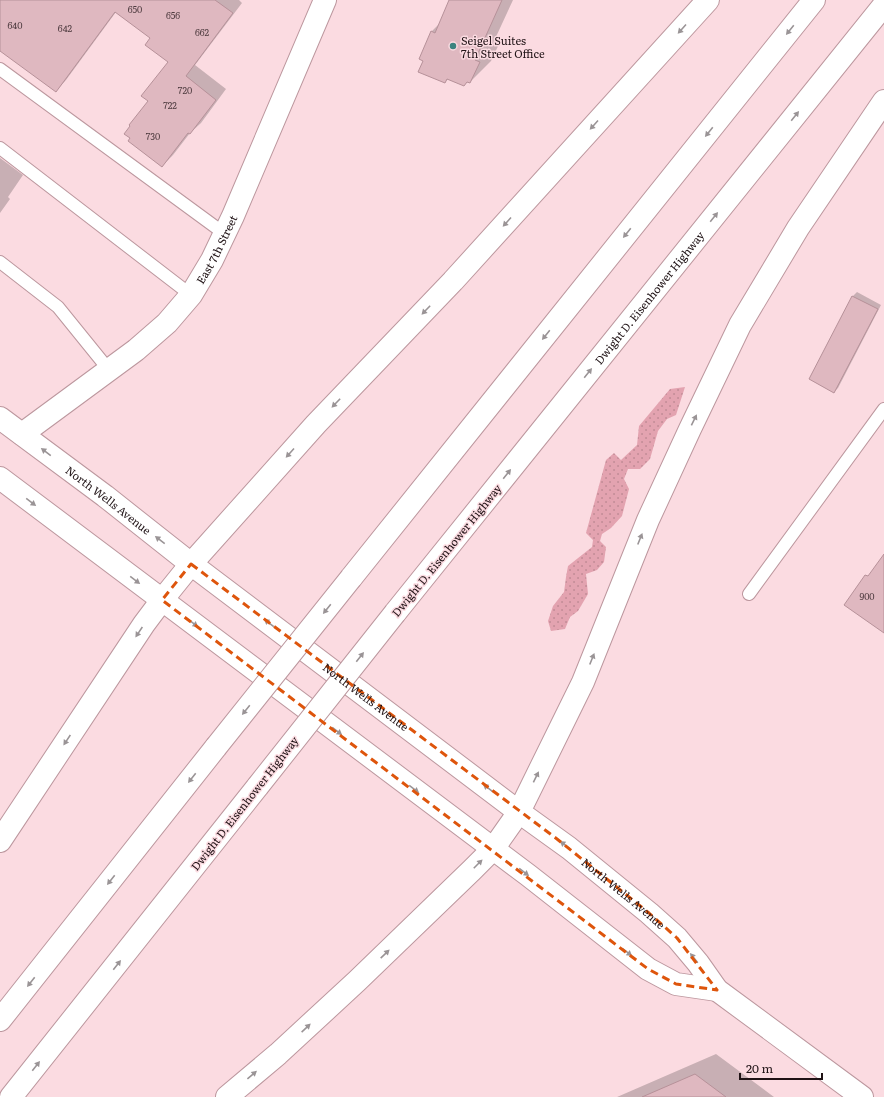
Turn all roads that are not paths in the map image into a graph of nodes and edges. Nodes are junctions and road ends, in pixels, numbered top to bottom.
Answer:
1 (325, 0) edge
2 (708, 0) edge
3 (814, 0) edge
4 (884, 6) edge
5 (0, 69) edge
6 (884, 101) edge
7 (0, 148) edge
8 (225, 234) junction
9 (0, 262) edge
10 (191, 295) junction
11 (109, 370) junction
12 (884, 409) edge
13 (0, 418) edge
14 (22, 434) junction
15 (0, 478) edge
16 (191, 564) junction
17 (749, 594) dead end
18 (162, 600) junction
19 (519, 812) junction
20 (0, 841) edge
21 (493, 849) junction
22 (716, 990) junction
23 (0, 1020) edge
24 (12, 1097) edge
25 (227, 1097) edge
26 (862, 1097) edge

1 - 8 main road, East 7th Street
2 -> 16 main road
3 -> 23 main road, bridge
24 -> 4 main road, Dwight D. Eisenhower Highway, bridge
5 - 8 lane
19 -> 6 main road
7 - 10 lane
8 - 10 main road, East 7th Street
9 - 11 lane
10 - 11 main road, East 7th Street
11 - 14 main road, East 7th Street
12 - 17 lane
13 - 14 main road, North Wells Avenue
16 -> 14 main road, North Wells Avenue
15 -> 18 main road, North Wells Avenue
16 - 18 main road
19 -> 16 main road, North Wells Avenue
18 -> 20 main road
18 -> 21 main road, North Wells Avenue
19 - 21 main road
22 -> 19 main road, North Wells Avenue
21 -> 22 main road, North Wells Avenue
25 -> 21 main road
22 - 26 main road, North Wells Avenue

